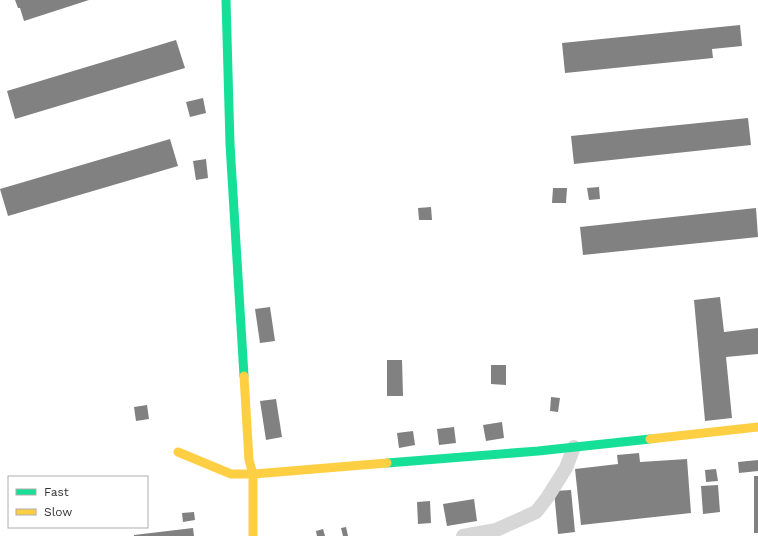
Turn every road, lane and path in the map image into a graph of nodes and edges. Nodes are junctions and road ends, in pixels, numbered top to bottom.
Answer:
1 (226, 0) edge
2 (758, 427) edge
3 (574, 447) junction
4 (178, 452) dead end
5 (253, 474) junction
6 (253, 536) edge
7 (464, 536) edge

1 - 5 street
2 - 3 street
3 - 5 street
3 - 7 street
4 - 5 street
5 - 6 street

